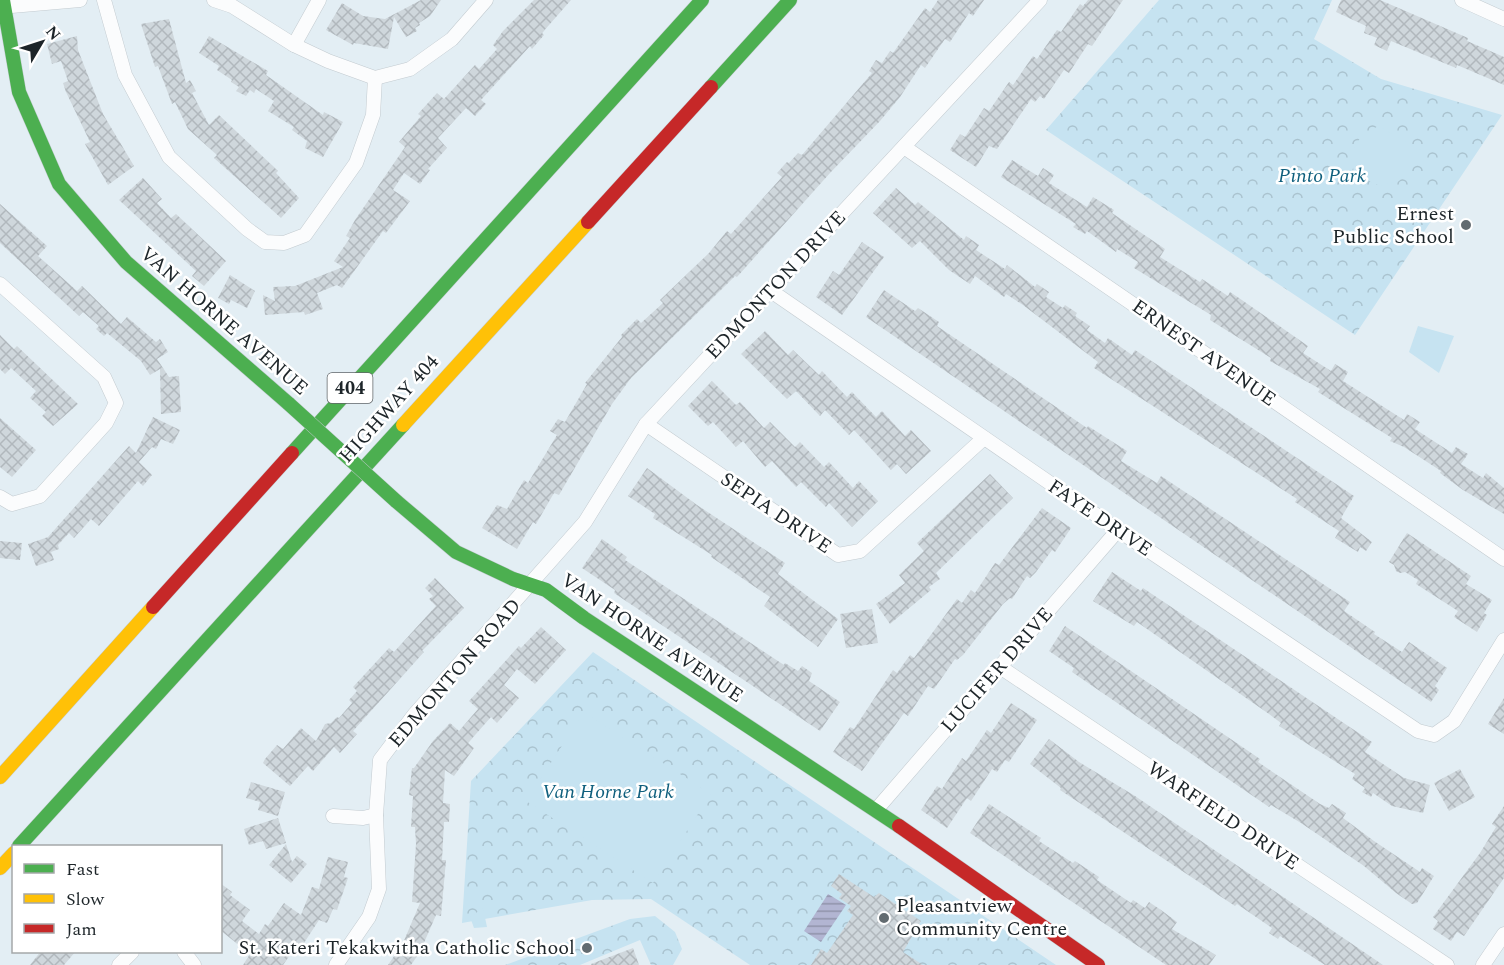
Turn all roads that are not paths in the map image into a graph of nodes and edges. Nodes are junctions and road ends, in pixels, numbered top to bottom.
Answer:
1 (80, 0) edge
2 (104, 0) edge
3 (214, 0) edge
4 (319, 0) edge
5 (486, 0) edge
6 (702, 0) edge
7 (790, 0) edge
8 (1040, 0) edge
9 (1462, 0) edge
10 (2, 5) edge
11 (1504, 19) edge
12 (294, 45) junction
13 (375, 78) junction
14 (904, 147) junction
15 (0, 284) edge
16 (771, 291) junction
17 (646, 424) junction
18 (984, 438) junction
19 (0, 497) edge
20 (1118, 530) junction
21 (1504, 559) edge
22 (531, 586) junction
23 (1504, 640) edge
24 (1000, 667) junction
25 (0, 777) edge
26 (876, 810) junction
27 (376, 815) junction
28 (333, 816) dead end
29 (20, 845) edge
30 (12, 855) edge
31 (0, 868) edge
32 (1504, 934) edge
33 (130, 953) edge
34 (119, 965) edge
35 (336, 965) edge
36 (1098, 965) edge
37 (1447, 965) edge
38 (1483, 965) edge

1 - 10 street
2 - 13 street
3 - 12 street
4 - 12 street
5 - 13 street
6 - 25 main road, 404
7 - 29 main road, HIGHWAY 404
8 - 14 street, EDMONTON DRIVE
9 - 11 street
10 - 22 main road, VAN HORNE AVENUE, bridge
12 - 13 street
14 - 16 street, EDMONTON DRIVE
14 - 21 street, ERNEST AVENUE
15 - 19 street
16 - 17 street, EDMONTON DRIVE
16 - 18 street, FAYE DRIVE
17 - 18 street, SEPIA DRIVE
17 - 22 street, EDMONTON DRIVE
18 - 20 street, FAYE DRIVE
20 - 23 street, FAYE DRIVE
20 - 24 street, LUCIFER DRIVE
22 - 26 main road, VAN HORNE AVENUE
22 - 27 street, EDMONTON ROAD
24 - 26 street, LUCIFER DRIVE
24 - 37 street, WARFIELD DRIVE
26 - 36 main road, VAN HORNE AVENUE
27 - 28 street
27 - 35 street, EDMONTON ROAD
30 - 31 main road
32 - 38 street
33 - 34 street

